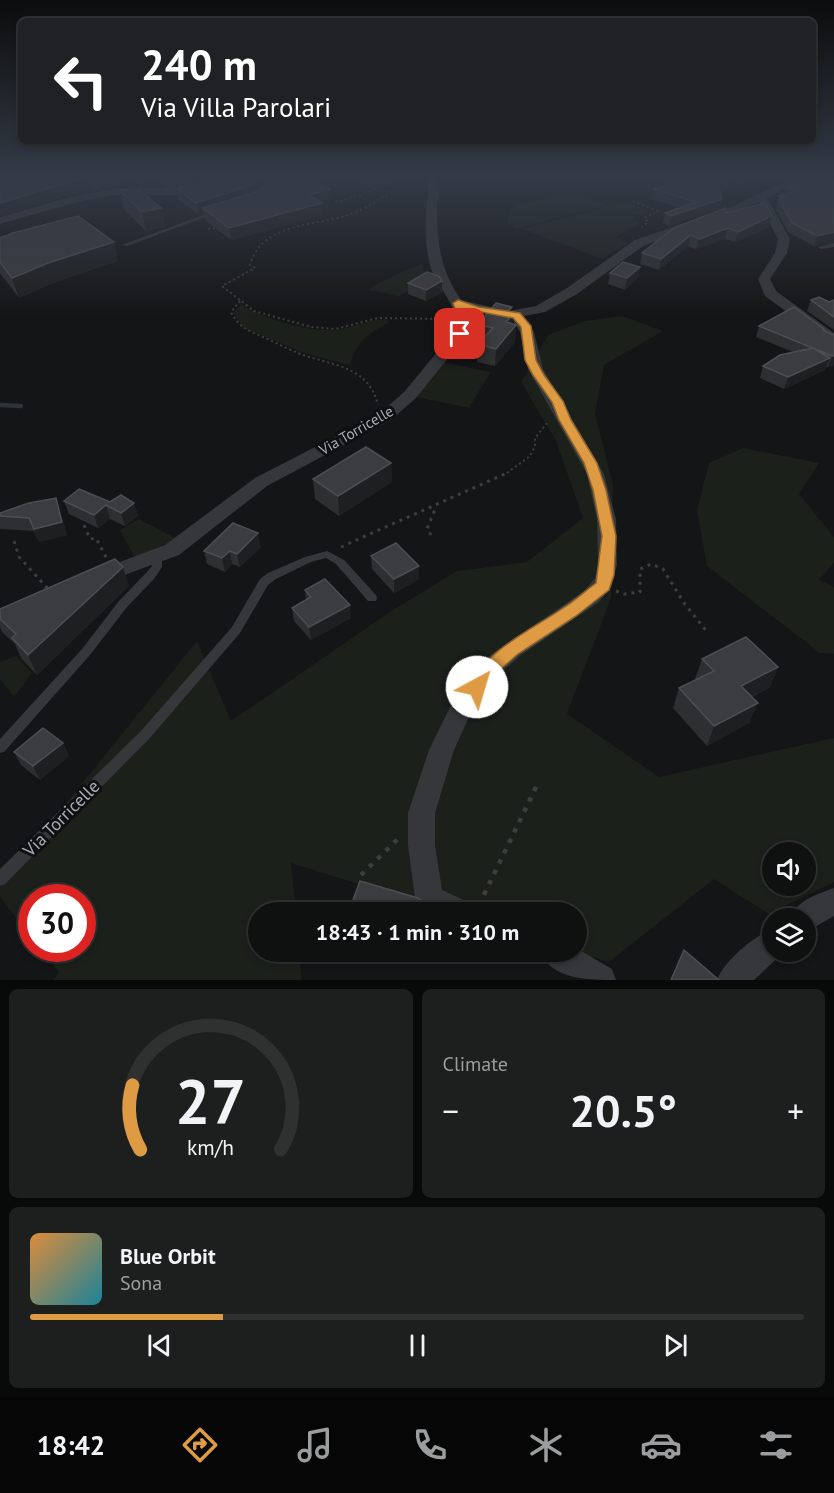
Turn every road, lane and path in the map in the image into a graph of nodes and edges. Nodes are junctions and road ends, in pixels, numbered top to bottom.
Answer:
1 (184, 224) edge
2 (309, 224) edge
3 (432, 224) edge
4 (646, 224) edge
5 (692, 224) edge
6 (776, 224) edge
7 (220, 228) edge
8 (207, 229) dead end
9 (639, 243) junction
10 (125, 245) dead end
11 (834, 245) edge
12 (821, 247) dead end
13 (240, 301) junction
14 (461, 311) junction
15 (516, 315) junction
16 (834, 340) edge
17 (557, 401) junction
18 (375, 423) junction
19 (436, 507) junction
20 (84, 525) dead end
21 (431, 535) dead end
22 (14, 541) dead end
23 (327, 554) junction
24 (157, 557) junction
25 (114, 573) junction
26 (603, 586) junction
27 (54, 596) joint
28 (372, 598) dead end
29 (708, 633) dead end
30 (0, 748) edge
31 (539, 781) dead end
32 (421, 817) junction
33 (361, 875) dead end
34 (0, 879) edge
35 (434, 902) edge
36 (482, 902) edge
37 (834, 902) edge
38 (816, 910) edge
39 (762, 953) edge
40 (572, 962) edge
41 (601, 980) edge
42 (732, 980) edge

1 - 10 lane
2 - 13 path
3 - 14 street
4 - 9 path
5 - 9 street
6 - 16 street
7 - 8 path
9 - 15 street
11 - 12 lane
13 - 14 path
13 - 18 path
14 - 15 street
14 - 18 street, Via Torricelle
15 - 17 street
17 - 19 path
17 - 26 street
18 - 24 street, Via Torricelle
19 - 21 path
19 - 23 path
20 - 25 path
22 - 27 path
23 - 28 lane
23 - 34 lane, Via Torricelle
24 - 25 street, Via Torricelle
24 - 30 lane
25 - 27 street, Via Torricelle
26 - 29 path
26 - 32 street
31 - 36 path
32 - 33 path
32 - 35 street
37 - 38 street
39 - 42 street
40 - 41 street

